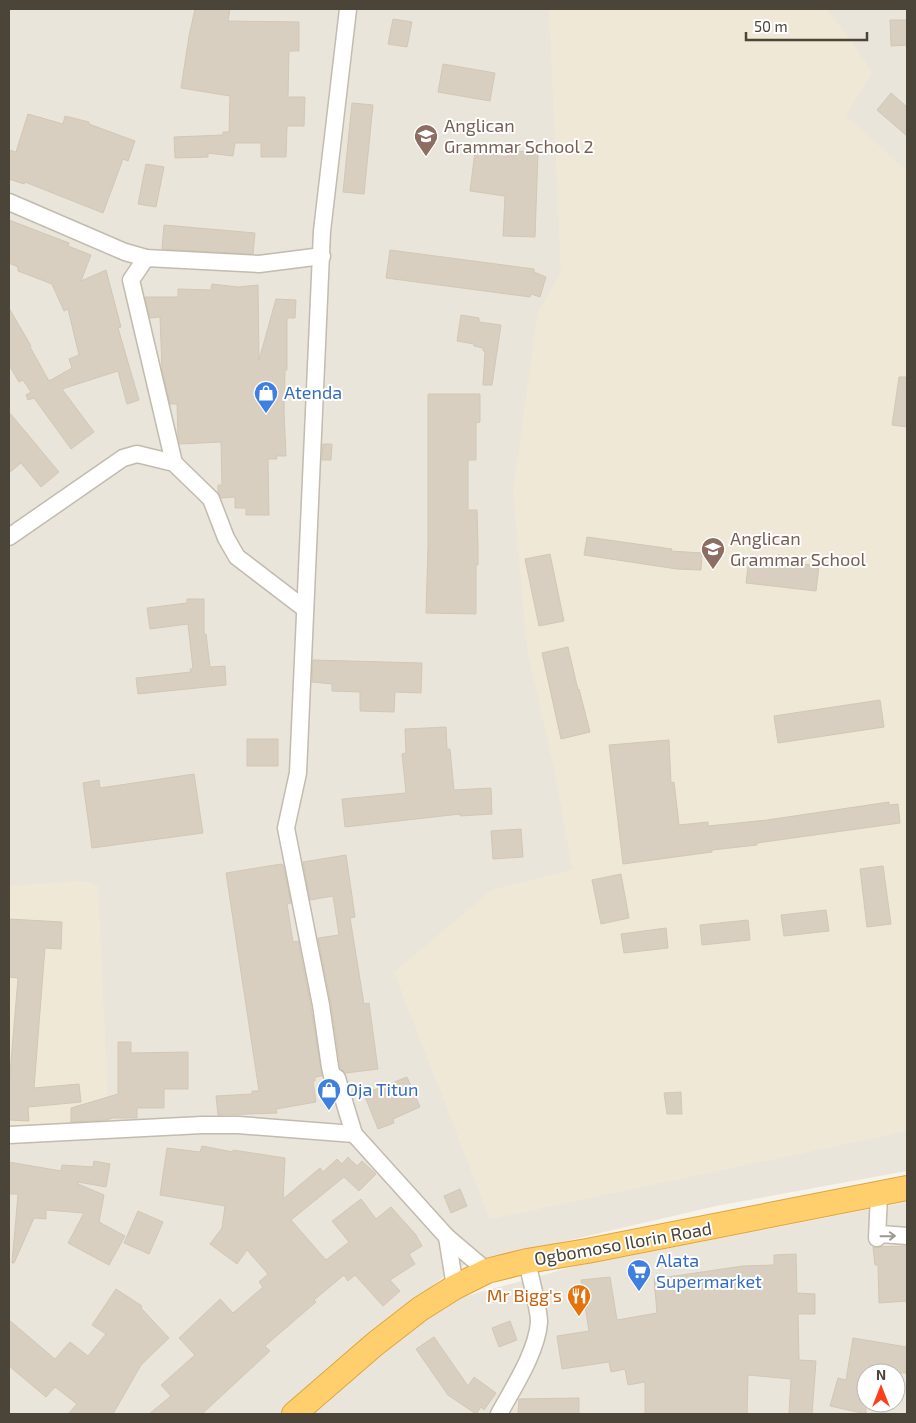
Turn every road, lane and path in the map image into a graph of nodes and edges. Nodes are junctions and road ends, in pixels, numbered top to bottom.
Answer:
1 (348, 9) edge
2 (9, 202) edge
3 (322, 256) junction
4 (146, 258) junction
5 (174, 463) junction
6 (9, 537) edge
7 (305, 609) junction
8 (9, 1134) edge
9 (354, 1134) junction
10 (907, 1188) edge
11 (878, 1195) junction
12 (907, 1236) edge
13 (447, 1237) junction
14 (527, 1261) junction
15 (487, 1271) junction
16 (455, 1287) junction
17 (294, 1414) edge
18 (499, 1414) edge

1 - 3 street
2 - 4 street
3 - 4 street
3 - 7 street
4 - 5 street
5 - 6 street
5 - 7 street
7 - 9 street
8 - 9 street
9 - 13 street
10 - 11 highway, Ogbomoso Ilorin Road
11 -> 12 street
11 - 14 highway, Ogbomoso Ilorin Road
13 - 15 street
13 - 16 street
14 - 15 highway, Ogbomoso Ilorin Road
14 - 18 street
15 - 16 highway, Ogbomoso Ilorin Road
16 - 17 highway, Ogbomoso Ilorin Road

